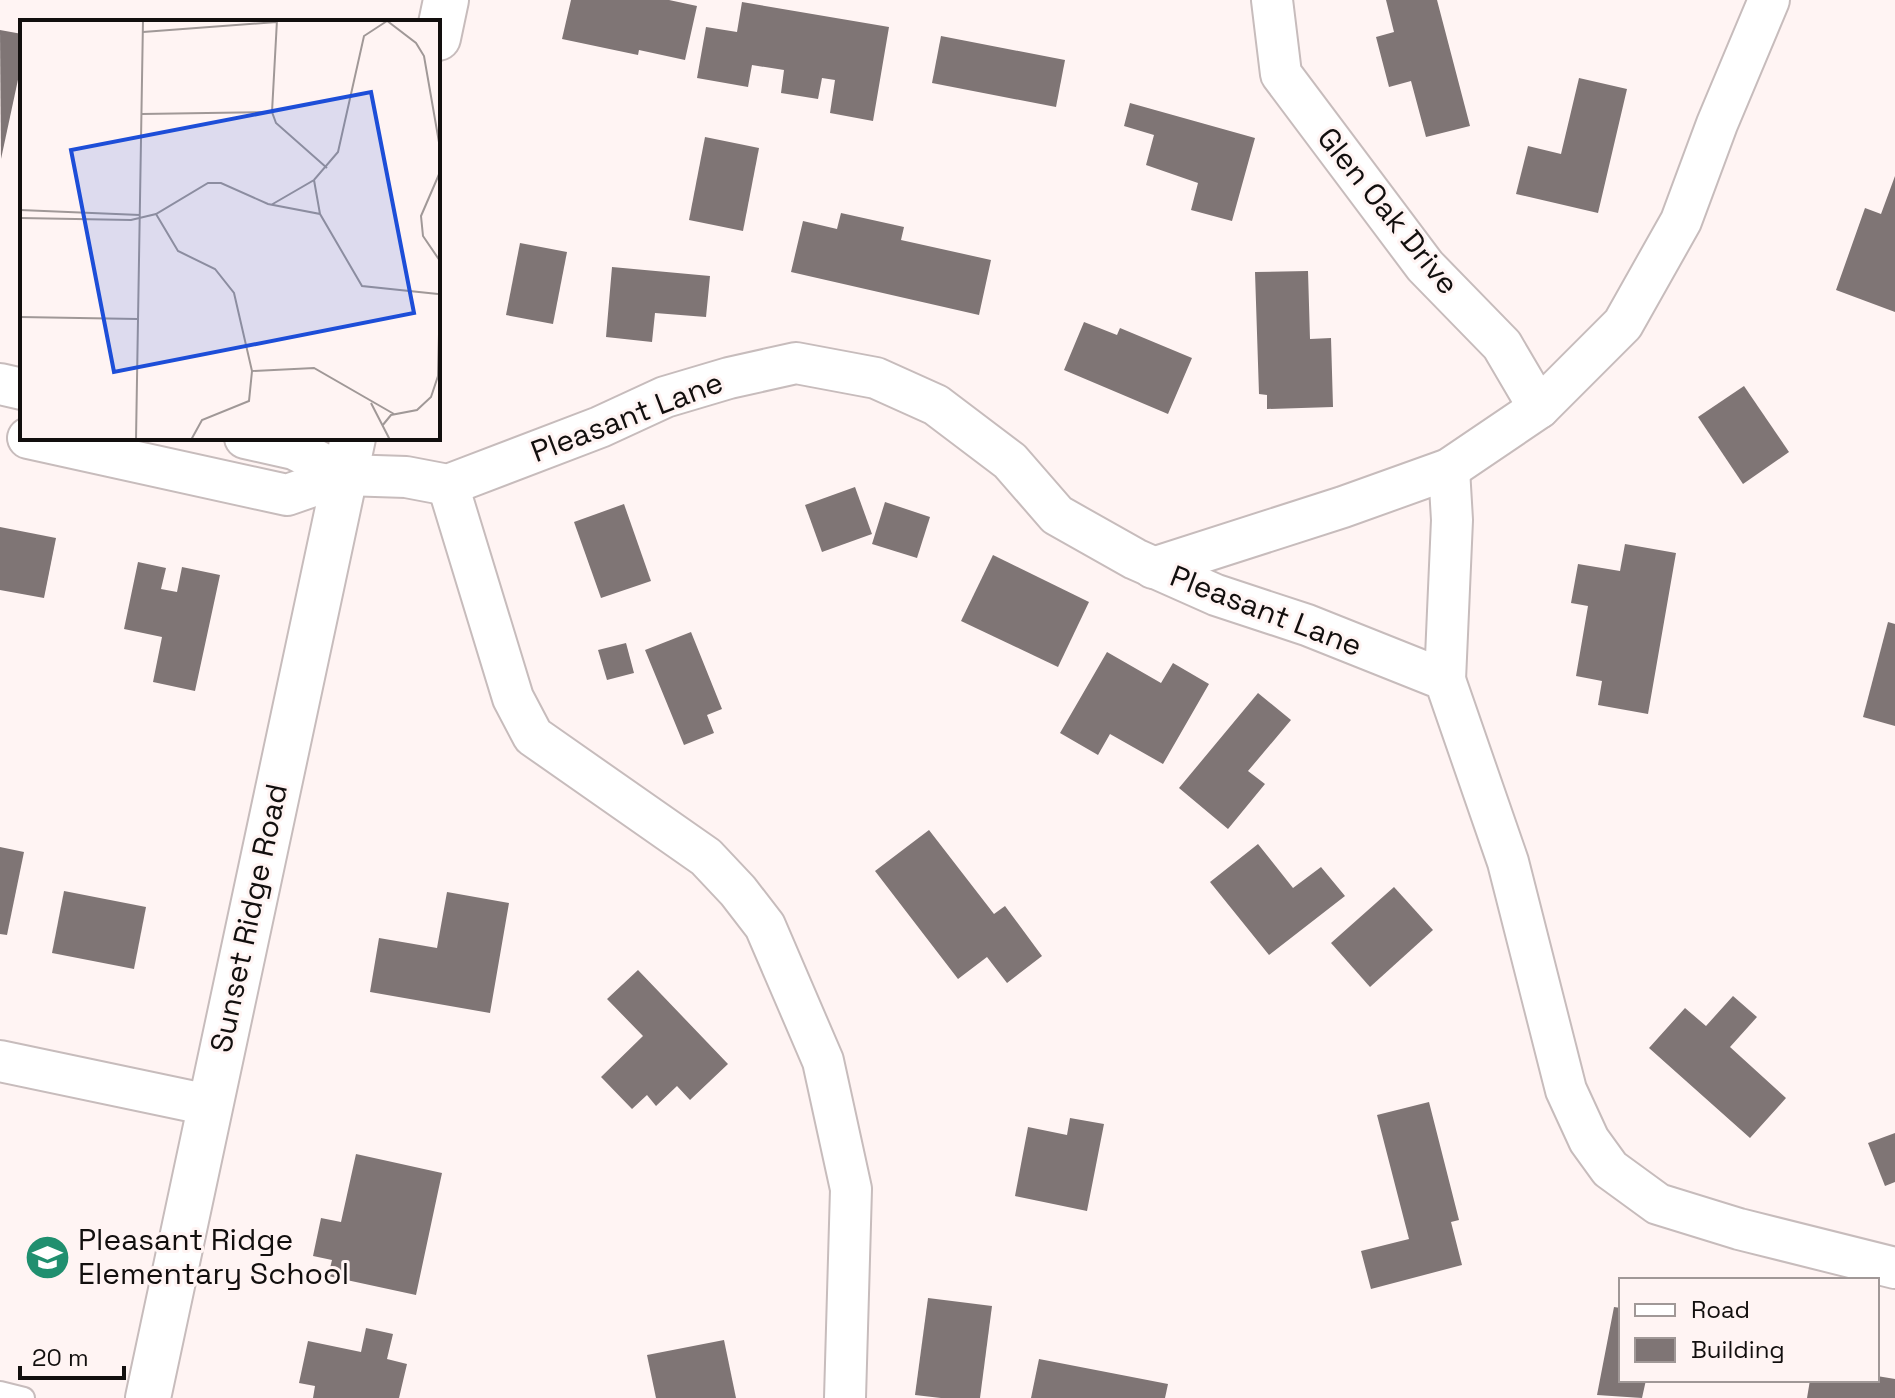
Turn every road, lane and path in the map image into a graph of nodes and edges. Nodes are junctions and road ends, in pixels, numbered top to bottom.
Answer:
1 (446, 0) edge
2 (1769, 0) edge
3 (1263, 1) edge
4 (440, 28) edge
5 (0, 384) edge
6 (20, 389) edge
7 (1539, 408) junction
8 (68, 440) edge
9 (254, 440) edge
10 (155, 452) edge
11 (349, 457) edge
12 (1449, 469) junction
13 (448, 485) junction
14 (1153, 568) junction
15 (1445, 680) junction
16 (0, 1061) edge
17 (209, 1105) junction
18 (1895, 1268) edge
19 (0, 1392) edge
20 (24, 1398) edge
21 (148, 1398) edge
22 (845, 1398) edge

1 - 4 street
2 - 7 street
3 - 7 street, Glen Oak Drive
5 - 6 street
7 - 12 street
8 - 10 street
9 - 11 street
10 - 11 street
11 - 13 street
11 - 17 street, Sunset Ridge Road
12 - 14 street
12 - 15 street
13 - 14 street, Pleasant Lane
13 - 22 street
14 - 15 street, Pleasant Lane
15 - 18 street
16 - 17 street
17 - 21 street, Sunset Ridge Road
19 - 20 lane

